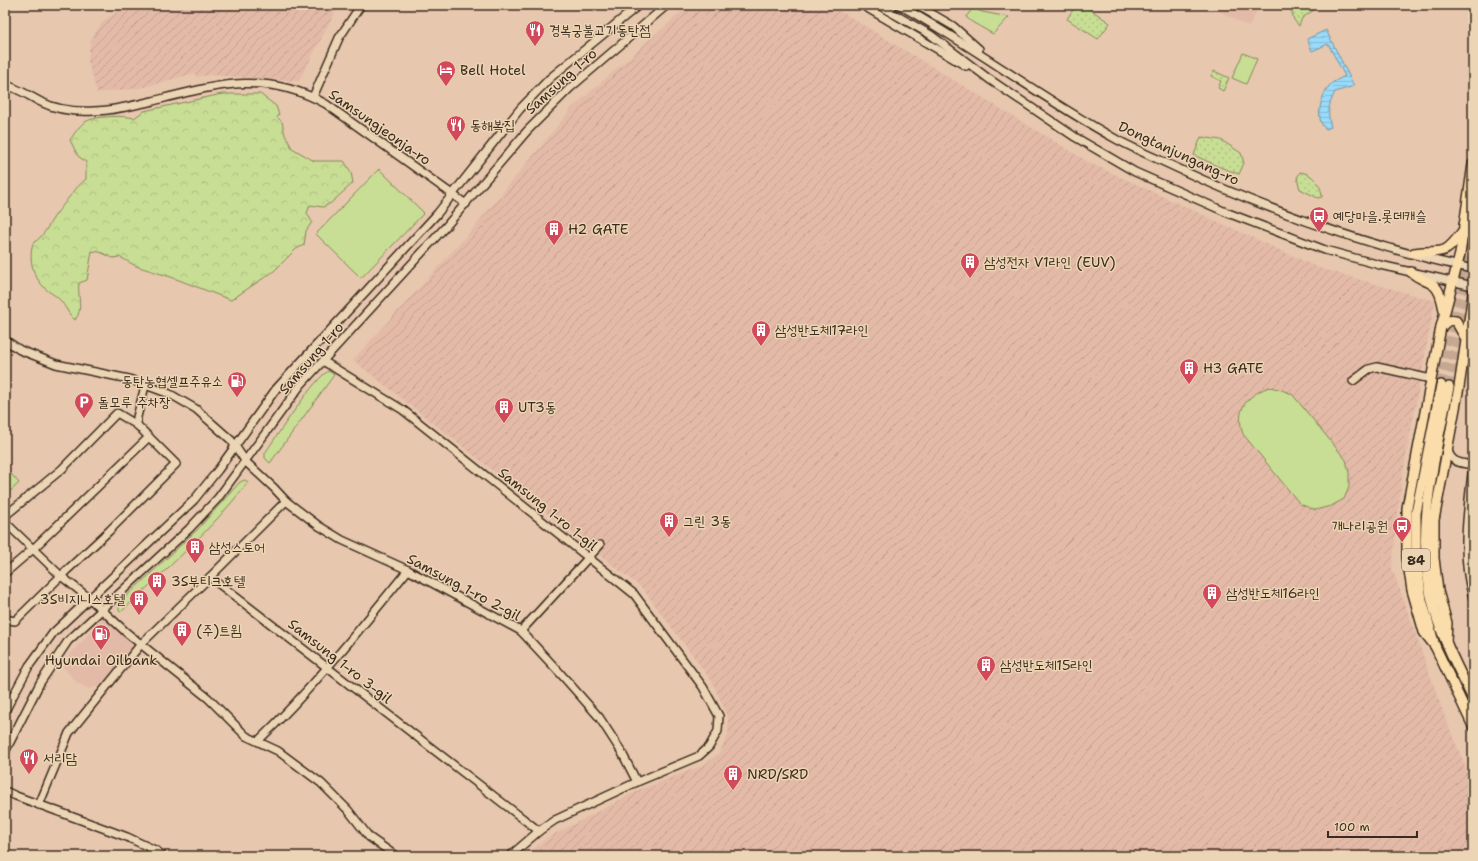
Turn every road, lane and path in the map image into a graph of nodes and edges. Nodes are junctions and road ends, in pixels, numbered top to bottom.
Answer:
1 (361, 5) edge
2 (639, 5) edge
3 (667, 5) edge
4 (862, 5) edge
5 (878, 5) edge
6 (899, 5) edge
7 (917, 5) edge
8 (998, 66) junction
9 (989, 79) junction
10 (5, 85) edge
11 (313, 97) junction
12 (1473, 164) edge
13 (453, 195) junction
14 (466, 204) junction
15 (1463, 228) junction
16 (1473, 238) edge
17 (1414, 253) junction
18 (1457, 265) junction
19 (1473, 269) edge
20 (1411, 272) junction
21 (1453, 281) junction
22 (1473, 286) edge
23 (1473, 294) edge
24 (1445, 312) junction
25 (1473, 313) edge
26 (1468, 324) junction
27 (1441, 327) junction
28 (1466, 339) junction
29 (5, 340) edge
30 (323, 361) junction
31 (1431, 379) junction
32 (1353, 381) dead end
33 (145, 386) junction
34 (137, 425) junction
35 (149, 437) junction
36 (235, 445) junction
37 (1447, 446) junction
38 (244, 459) junction
39 (1455, 462) junction
40 (1473, 465) edge
41 (1441, 476) junction
42 (1471, 497) edge
43 (286, 501) junction
44 (600, 545) dead end
45 (33, 550) junction
46 (590, 558) junction
47 (408, 570) junction
48 (5, 573) edge
49 (61, 576) junction
50 (210, 577) junction
51 (1471, 585) edge
52 (89, 598) junction
53 (1473, 598) edge
54 (102, 609) junction
55 (5, 619) edge
56 (521, 632) junction
57 (1446, 642) junction
58 (141, 644) junction
59 (1435, 646) junction
60 (328, 668) junction
61 (8, 698) edge
62 (1473, 698) edge
63 (5, 711) edge
64 (1473, 726) edge
65 (258, 741) junction
66 (5, 752) edge
67 (637, 782) junction
68 (5, 791) edge
69 (39, 805) junction
70 (539, 831) junction
71 (163, 856) edge
72 (396, 856) edge
73 (510, 856) edge

1 - 11 street
2 - 13 street, Samsung 1-ro
3 - 14 street, Samsung 1-ro
4 - 9 street
5 - 9 street
6 - 8 street, Dongtanjungang-ro
7 - 8 street
8 - 17 street, Dongtanjungang-ro
9 - 20 street
10 - 11 street, Samsungjeonja-ro
11 - 13 street, Samsungjeonja-ro
12 - 15 main road
13 - 14 street, Samsungjeonja-ro
13 - 36 street, Samsung 1-ro
14 - 30 street, Samsung 1-ro
15 - 16 main road
15 - 17 main road
15 - 18 main road
17 - 18 street, Dongtanjungang-ro
18 - 19 street, Dongtanjungang-ro
18 - 21 main road
20 - 21 street
20 - 24 main road
21 - 22 street
21 - 24 main road
23 - 26 main road
24 - 27 main road
25 - 26 main road
26 - 28 main road
27 - 28 main road
27 - 31 main road
28 - 37 main road
29 - 33 street, Samsung 1-ro 2-gil
30 - 38 street, Samsung 1-ro
30 - 46 street, Samsung 1-ro 1-gil
31 - 32 street
31 - 59 main road
33 - 34 street
33 - 36 street, Samsung 1-ro 2-gil
34 - 35 street
34 - 45 street
35 - 45 street
35 - 49 street
36 - 38 street, Samsung 1-ro 2-gil
36 - 52 street, Samsung 1-ro
37 - 39 street
37 - 41 main road
38 - 43 street, Samsung 1-ro 2-gil
38 - 54 street, Samsung 1-ro
39 - 40 street
39 - 41 street
40 - 42 street
41 - 57 main road
42 - 51 street
43 - 47 street, Samsung 1-ro 2-gil
43 - 50 street
44 - 46 street
45 - 48 street
45 - 49 street
46 - 56 street
46 - 67 street, Samsung 1-ro 1-gil
47 - 56 street, Samsung 1-ro 2-gil
47 - 60 street
49 - 52 street
49 - 55 street
50 - 58 street
50 - 60 street, Samsung 1-ro 3-gil
51 - 53 street
52 - 54 street
52 - 61 street, Samsung 1-ro
54 - 58 street
54 - 66 street, Samsung 1-ro
56 - 67 street, Samsung 1-ro 2-gil
57 - 59 main road, 84
57 - 62 main road, 84
58 - 65 street
58 - 69 street
59 - 64 main road, 84
60 - 65 street
60 - 70 street, Samsung 1-ro 3-gil
61 - 63 street, Samsung 1-ro
65 - 72 street
67 - 70 street
68 - 69 street
69 - 71 street
70 - 73 street

